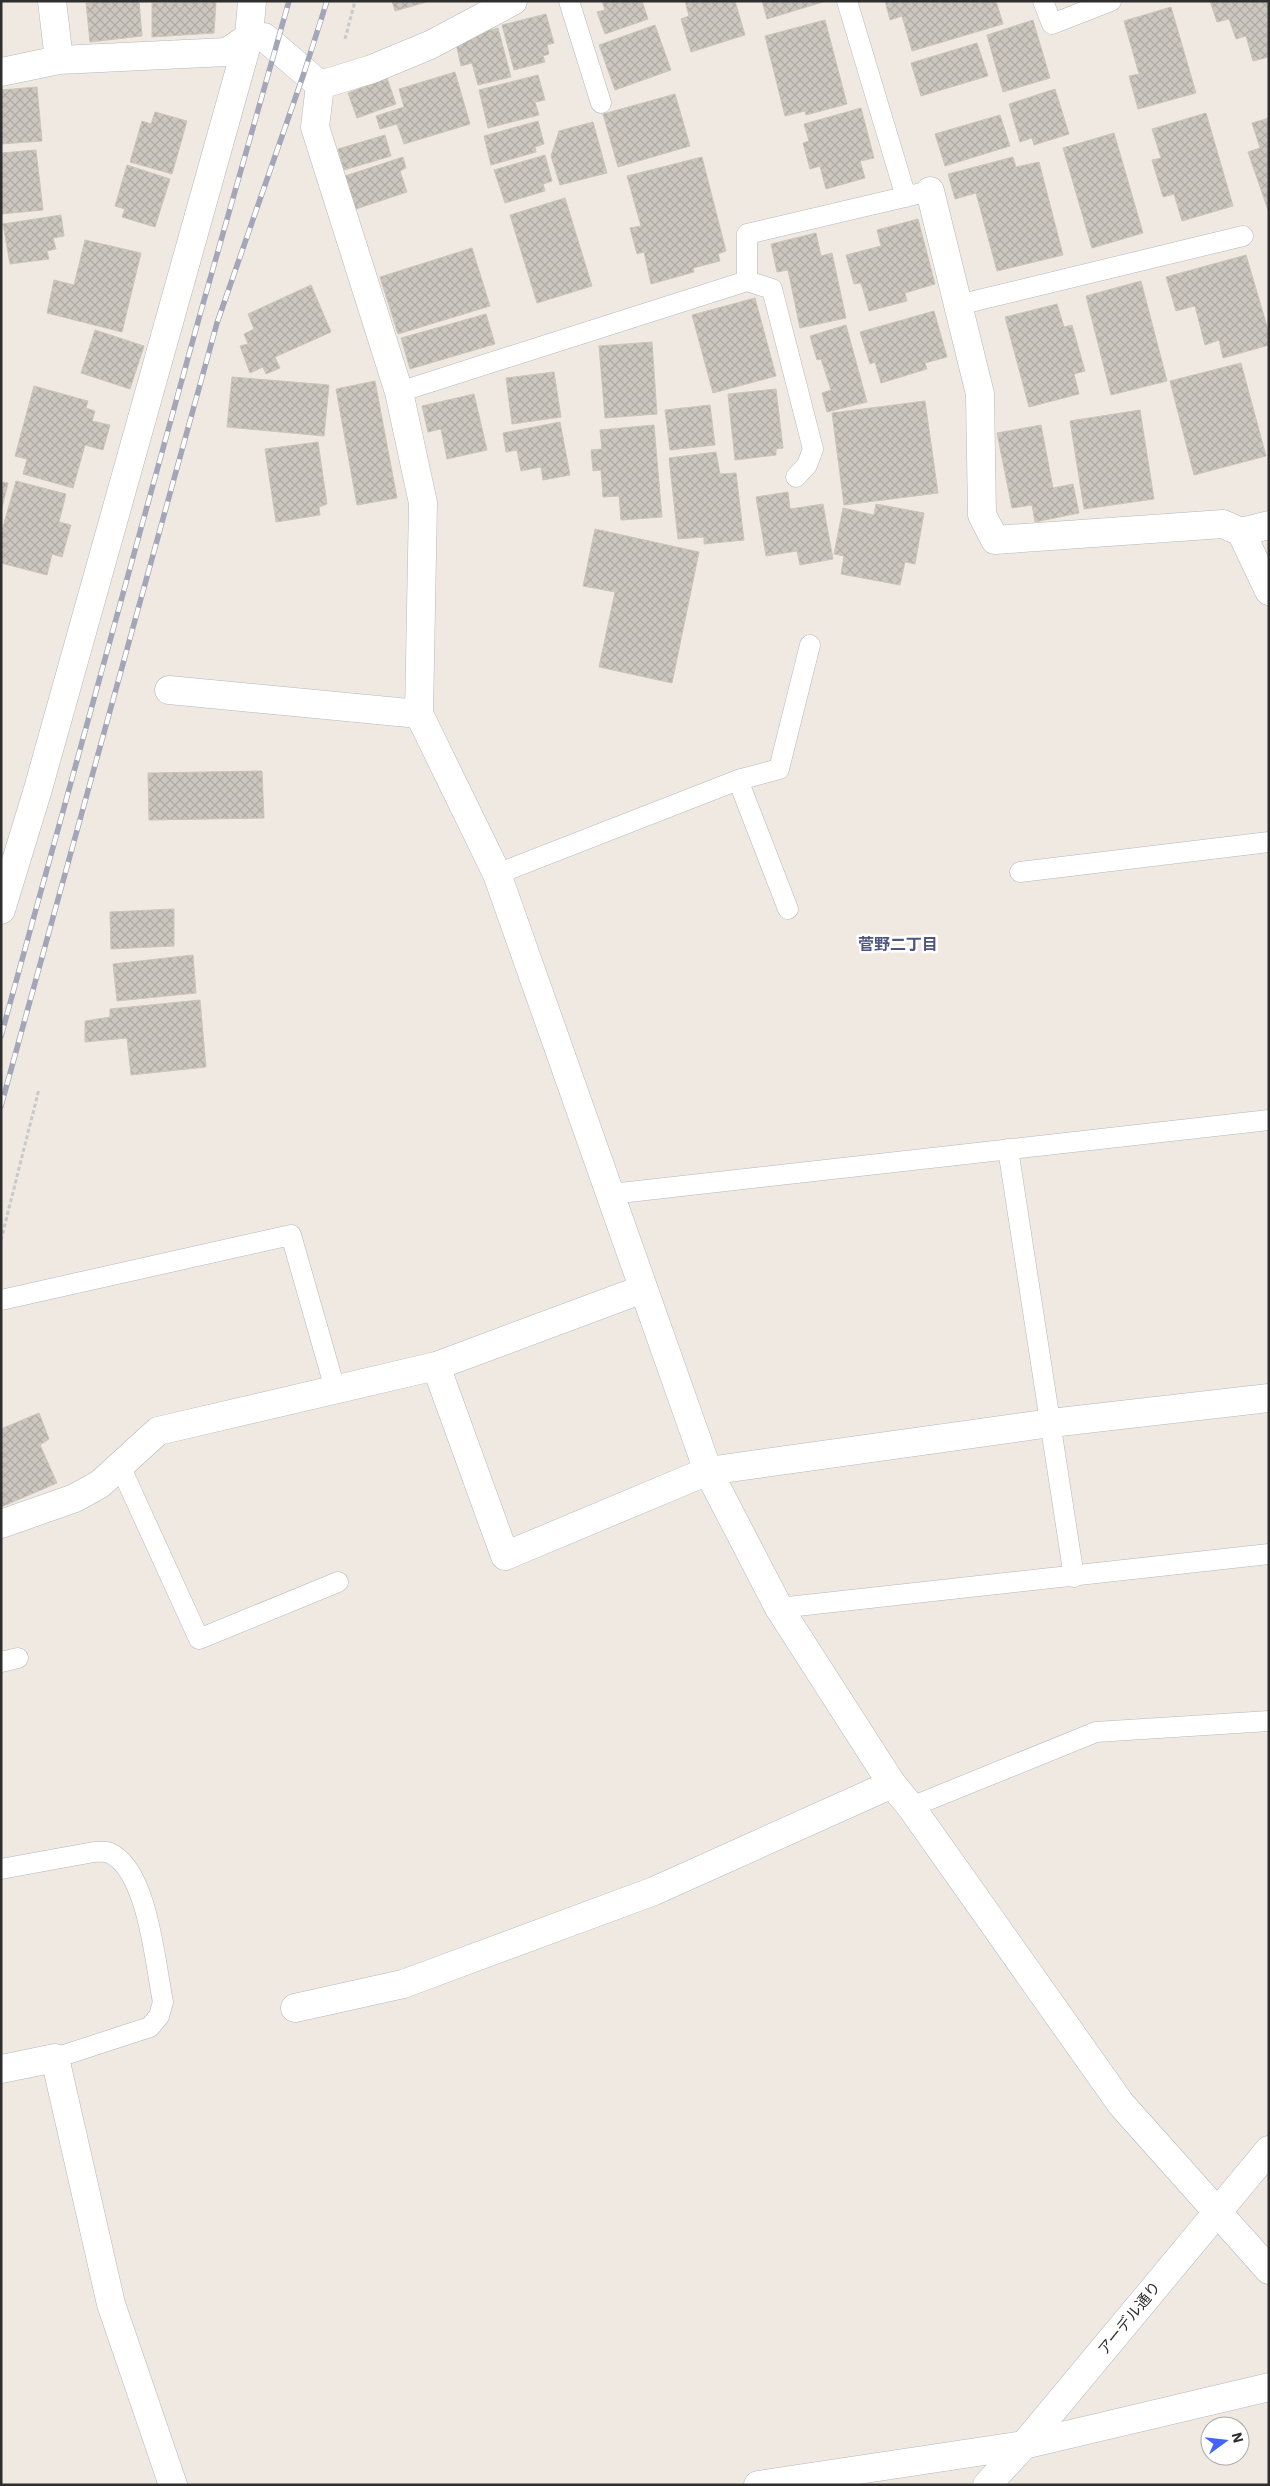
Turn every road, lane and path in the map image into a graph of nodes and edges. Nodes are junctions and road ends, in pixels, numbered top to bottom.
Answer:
1 (52, 1) edge
2 (252, 1) edge
3 (513, 1) edge
4 (569, 1) edge
5 (847, 1) edge
6 (1043, 1) edge
7 (1111, 1) edge
8 (249, 37) junction
9 (59, 60) junction
10 (1, 72) edge
11 (320, 85) junction
12 (601, 103) dead end
13 (918, 194) junction
14 (1243, 236) dead end
15 (747, 281) junction
16 (958, 305) junction
17 (399, 392) junction
18 (796, 477) dead end
19 (1269, 525) edge
20 (1241, 532) junction
21 (1269, 591) edge
22 (810, 645) dead end
23 (169, 690) dead end
24 (419, 714) junction
25 (738, 780) junction
26 (1269, 842) edge
27 (1020, 872) dead end
28 (496, 874) junction
29 (788, 908) dead end
30 (1, 910) edge
31 (39, 1089) dead end
32 (1269, 1120) edge
33 (1008, 1149) junction
34 (611, 1194) junction
35 (1, 1240) edge
36 (643, 1289) junction
37 (1, 1300) edge
38 (436, 1366) junction
39 (335, 1389) junction
40 (1269, 1398) edge
41 (1051, 1423) junction
42 (120, 1466) junction
43 (708, 1471) junction
44 (1, 1524) edge
45 (1269, 1554) edge
46 (1074, 1577) junction
47 (338, 1582) dead end
48 (779, 1608) junction
49 (1269, 1721) edge
50 (892, 1784) junction
51 (911, 1806) junction
52 (1, 1869) edge
53 (295, 2008) dead end
54 (55, 2058) junction
55 (1, 2069) edge
56 (1269, 2150) edge
57 (1217, 2211) junction
58 (1269, 2270) edge
59 (1269, 2387) edge
60 (1024, 2445) junction
61 (174, 2485) edge
62 (758, 2485) edge
63 (987, 2485) edge

1 - 9 street
2 - 8 street
3 - 11 street
4 - 12 lane
5 - 13 lane
6 - 7 lane
8 - 9 street
8 - 11 street
8 - 30 street
9 - 10 street
11 - 17 street
13 - 15 lane
13 - 16 street
14 - 16 lane
15 - 17 lane
15 - 18 lane
16 - 20 street
17 - 24 street
19 - 20 street
20 - 21 street
22 - 25 lane
23 - 24 street
24 - 28 street
25 - 28 lane
25 - 29 lane
26 - 27 lane
28 - 34 street
31 - 35 path
32 - 33 lane
33 - 34 lane
33 - 41 lane
34 - 36 street
36 - 38 street
36 - 43 street
37 - 39 lane
38 - 39 street
38 - 43 street
39 - 42 street
40 - 41 street
41 - 43 street
41 - 46 lane
42 - 44 street
42 - 47 lane
43 - 48 street
45 - 46 lane
46 - 48 lane
48 - 50 street
49 - 51 lane
50 - 51 street
50 - 53 street
51 - 57 street
52 - 54 lane
54 - 55 street
54 - 61 street
56 - 57 street, アーデル通り
57 - 58 street
57 - 60 street, アーデル通り
59 - 60 street
60 - 62 street
60 - 63 street, アーデル通り

